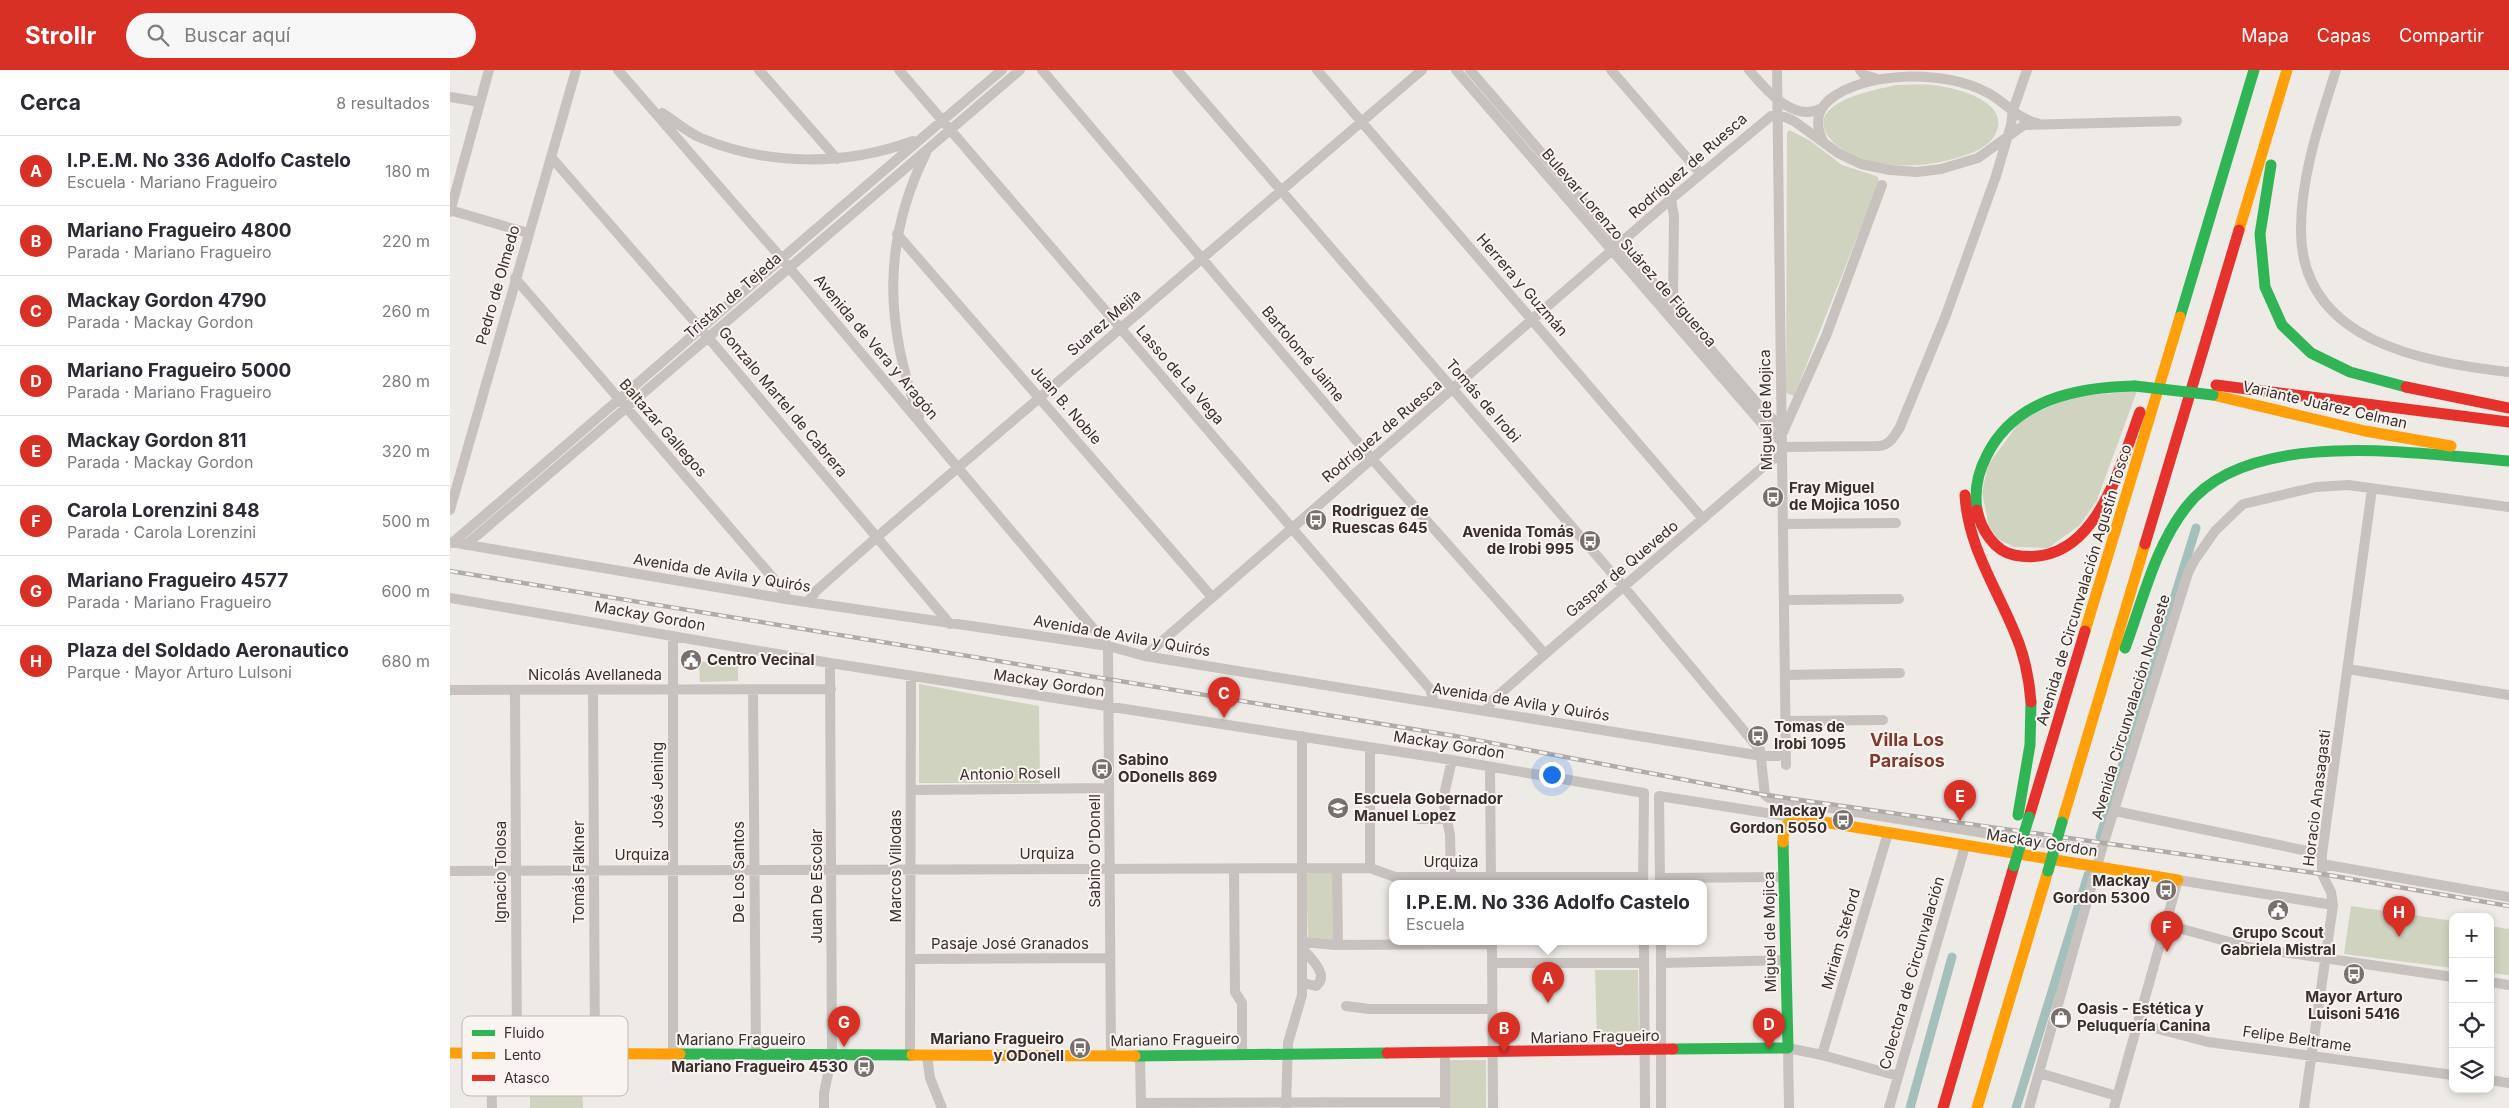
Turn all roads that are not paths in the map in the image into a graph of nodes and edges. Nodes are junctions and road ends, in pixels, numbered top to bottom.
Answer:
1 (489, 70) edge
2 (576, 70) edge
3 (618, 70) edge
4 (759, 70) edge
5 (899, 70) edge
6 (1002, 70) edge
7 (1020, 70) edge
8 (1042, 70) edge
9 (1177, 70) edge
10 (1317, 70) edge
11 (1422, 70) edge
12 (1456, 70) edge
13 (1470, 70) edge
14 (1610, 70) edge
15 (1749, 70) edge
16 (1777, 70) edge
17 (1859, 70) edge
18 (1924, 70) edge
19 (2027, 70) edge
20 (2254, 70) edge
21 (2287, 70) edge
22 (2298, 70) edge
23 (2336, 70) edge
24 (1912, 73) edge
25 (1933, 76) junction
26 (1878, 78) junction
27 (1848, 88) junction
28 (2021, 93) junction
29 (450, 97) edge
30 (1777, 99) junction
31 (1999, 100) junction
32 (480, 102) junction
33 (647, 102) junction
34 (1822, 108) junction
35 (2013, 110) junction
36 (1777, 116) junction
37 (942, 120) junction
38 (2177, 121) dead end
39 (1361, 122) junction
40 (2040, 123) junction
41 (950, 129) junction
42 (2006, 137) junction
43 (918, 139) junction
44 (1824, 142) junction
45 (929, 148) junction
46 (551, 156) junction
47 (1978, 158) junction
48 (837, 159) junction
49 (1872, 167) junction
50 (1901, 171) junction
51 (1702, 174) junction
52 (454, 175) edge
53 (1996, 176) junction
54 (1882, 185) junction
55 (1280, 190) junction
56 (1671, 200) junction
57 (450, 211) edge
58 (528, 233) junction
59 (897, 234) junction
60 (1621, 245) junction
61 (1612, 252) junction
62 (1202, 258) junction
63 (785, 263) junction
64 (516, 278) junction
65 (1672, 302) junction
66 (1663, 310) junction
67 (1533, 321) junction
68 (1120, 328) junction
69 (705, 333) junction
70 (2175, 336) junction
71 (2509, 372) edge
72 (2074, 380) dead end
73 (2137, 380) junction
74 (1454, 390) junction
75 (2214, 390) junction
76 (1040, 399) junction
77 (623, 404) junction
78 (2509, 408) edge
79 (2509, 422) edge
80 (922, 425) junction
81 (1986, 434) dead end
82 (1782, 441) junction
83 (2509, 454) edge
84 (1372, 459) junction
85 (2509, 461) edge
86 (958, 468) junction
87 (2372, 489) junction
88 (2509, 507) edge
89 (450, 510) edge
90 (1703, 519) junction
91 (1896, 523) dead end
92 (1783, 524) junction
93 (1292, 528) junction
94 (878, 537) junction
95 (451, 542) edge
96 (466, 545) junction
97 (1624, 587) junction
98 (1212, 597) junction
99 (450, 598) edge
100 (786, 599) junction
101 (1899, 599) dead end
102 (1784, 600) junction
103 (808, 602) junction
104 (950, 624) junction
105 (673, 636) junction
106 (1108, 646) junction
107 (1545, 654) junction
108 (1145, 656) junction
109 (830, 663) junction
110 (2348, 670) junction
111 (1900, 673) dead end
112 (1785, 675) junction
113 (911, 676) junction
114 (831, 689) junction
115 (450, 690) edge
116 (515, 690) junction
117 (593, 690) junction
118 (673, 690) junction
119 (753, 690) junction
120 (2509, 695) edge
121 (1434, 702) junction
122 (2097, 705) junction
123 (1108, 708) junction
124 (1486, 711) junction
125 (1882, 720) dead end
126 (1785, 721) junction
127 (1302, 736) junction
128 (1370, 748) junction
129 (1786, 749) junction
130 (1762, 756) junction
131 (1452, 760) junction
132 (1786, 765) dead end
133 (1490, 767) junction
134 (1109, 788) junction
135 (911, 790) junction
136 (1783, 800) junction
137 (2114, 811) junction
138 (2024, 816) junction
139 (1787, 817) junction
140 (1419, 819) dead end
141 (1448, 820) junction
142 (1888, 833) junction
143 (1964, 846) junction
144 (2101, 852) junction
145 (2322, 859) junction
146 (2098, 867) junction
147 (1370, 868) junction
148 (1110, 869) junction
149 (1234, 869) junction
150 (1302, 869) junction
151 (1337, 869) junction
152 (594, 870) junction
153 (673, 870) junction
154 (754, 870) junction
155 (832, 870) junction
156 (910, 870) junction
157 (450, 871) edge
158 (516, 871) junction
159 (1450, 877) junction
160 (1784, 877) junction
161 (1481, 880) edge
162 (1491, 880) edge
163 (1643, 880) edge
164 (1660, 880) edge
165 (1691, 880) edge
166 (2178, 880) junction
167 (2509, 897) edge
168 (2333, 905) junction
169 (2167, 925) junction
170 (1338, 944) junction
171 (1389, 944) edge
172 (1492, 945) edge
173 (1644, 945) edge
174 (1661, 945) edge
175 (1303, 946) junction
176 (1110, 958) junction
177 (911, 959) junction
178 (2326, 959) junction
179 (1786, 960) junction
180 (1661, 962) junction
181 (1492, 963) junction
182 (1644, 963) junction
183 (2449, 976) edge
184 (1303, 982) junction
185 (2494, 983) edge
186 (2509, 985) edge
187 (1346, 1006) dead end
188 (1492, 1009) junction
189 (517, 1016) edge
190 (595, 1016) edge
191 (2139, 1024) junction
192 (1788, 1048) junction
193 (1662, 1051) junction
194 (1645, 1052) junction
195 (1445, 1053) junction
196 (1493, 1053) junction
197 (1242, 1054) junction
198 (1287, 1054) junction
199 (628, 1055) edge
200 (673, 1055) junction
201 (756, 1055) junction
202 (1140, 1055) junction
203 (1822, 1055) junction
204 (832, 1056) junction
205 (910, 1056) junction
206 (927, 1056) junction
207 (1111, 1056) junction
208 (2312, 1056) junction
209 (2039, 1073) junction
210 (2449, 1074) edge
211 (1898, 1076) junction
212 (2494, 1081) edge
213 (2509, 1083) edge
214 (2117, 1096) junction
215 (1286, 1104) edge
216 (1141, 1105) edge
217 (1445, 1105) edge
218 (824, 1108) edge
219 (942, 1108) edge
220 (1493, 1108) edge
221 (1645, 1108) edge
222 (1661, 1108) edge
223 (1789, 1108) edge
224 (1889, 1108) edge
225 (1943, 1108) edge
226 (1978, 1108) edge
227 (2029, 1108) edge
228 (2114, 1108) edge
229 (2304, 1108) edge

1 - 32 street
2 - 46 street, Pedro de Olmedo
3 - 33 street, Avenida de Vera y Aragón
4 - 48 street
5 - 37 street, Lasso de La Vega
6 - 37 street, Tristán de Tejeda
7 - 41 street, Tristán de Tejeda
8 - 62 street, Bartolomé Jaime
9 - 55 street, Tomás de Irobi
10 - 39 street, Herrera y Guzmán
11 - 39 street, Suarez Mejia
12 - 61 street, Bulevar Lorenzo Suárez de Figueroa
13 - 60 street, Bulevar Lorenzo Suárez de Figueroa
14 - 51 street
15 - 30 street
16 - 30 street, Miguel de Mojica
17 - 26 street
17 - 27 street
18 - 25 street
19 - 28 street
20 - 70 main road, Avenida de Circunvalación Agustín Tosco
21 - 122 main road
22 - 78 main road
23 - 71 street
24 - 25 street
24 - 26 street
25 - 31 street
26 - 27 street
27 - 34 street
28 - 31 street
28 - 35 street
29 - 32 street
30 - 34 street
30 - 36 street, Miguel de Mojica
31 - 35 street
32 - 52 street
33 - 48 street
33 - 63 street, Avenida de Vera y Aragón
34 - 44 street
35 - 40 street
35 - 42 street
36 - 44 street
36 - 51 street, Rodríguez de Ruesca
36 - 82 street, Miguel de Mojica
37 - 41 street, Lasso de La Vega
37 - 43 street, Tristán de Tejeda
38 - 40 street
39 - 55 street, Suarez Mejia
39 - 67 street, Herrera y Guzmán
40 - 42 street
41 - 45 street, Tristán de Tejeda
41 - 68 street, Lasso de La Vega
42 - 47 street
42 - 53 street
43 - 48 street
43 - 63 street, Tristán de Tejeda
44 - 49 street
45 - 59 street
45 - 63 street, Tristán de Tejeda
46 - 58 street, Pedro de Olmedo
46 - 69 street, Gonzalo Martel de Cabrera
47 - 50 street
47 - 53 street
49 - 50 street
49 - 54 street
50 - 54 street
51 - 56 street, Rodríguez de Ruesca
52 - 57 street
53 - 82 street
54 - 82 street
55 - 62 street, Suarez Mejia
55 - 74 street, Tomás de Irobi
56 - 60 street, Rodríguez de Ruesca
56 - 65 street
57 - 58 street
58 - 64 street, Pedro de Olmedo
59 - 76 street, Juan B. Noble
59 - 80 street
60 - 61 street, Rodríguez de Ruesca
60 - 65 street, Bulevar Lorenzo Suárez de Figueroa
61 - 66 street, Bulevar Lorenzo Suárez de Figueroa
61 - 67 street, Rodríguez de Ruesca
62 - 68 street, Suarez Mejia
62 - 84 street, Bartolomé Jaime
63 - 69 street, Tristán de Tejeda
63 - 80 street, Avenida de Vera y Aragón
64 - 77 street, Baltazar Gallegos
64 - 89 street, Pedro de Olmedo
65 - 66 street
65 - 82 street, Bulevar Lorenzo Suárez de Figueroa
66 - 82 street, Bulevar Lorenzo Suárez de Figueroa
67 - 74 street, Rodríguez de Ruesca
67 - 90 street, Herrera y Guzmán
68 - 76 street, Suarez Mejia
68 - 93 street, Lasso de La Vega
69 - 77 street, Tristán de Tejeda
69 - 94 street, Gonzalo Martel de Cabrera
70 - 73 main road
70 - 138 main road, Avenida de Circunvalación Agustín Tosco
72 - 73 main road
73 - 75 main road, Variante Juárez Celman, bridge
74 - 84 street, Rodríguez de Ruesca
74 - 97 street, Tomás de Irobi
75 - 79 main road, Variante Juárez Celman
75 - 83 main road, Variante Juárez Celman
76 - 86 street, Suarez Mejia
76 - 98 street, Juan B. Noble
77 - 95 street, Tristán de Tejeda
77 - 96 street, Tristán de Tejeda
77 - 100 street, Baltazar Gallegos
80 - 86 street, Avenida de Vera y Aragón
81 - 138 main road
82 - 90 street, Gaspar de Quevedo
82 - 92 street, Miguel de Mojica
84 - 93 street, Rodríguez de Ruesca
84 - 107 street, Bartolomé Jaime
85 - 122 main road
86 - 94 street, Suarez Mejia
86 - 106 street, Avenida de Vera y Aragón
87 - 88 street
87 - 110 street, Horacio Anasagasti
87 - 137 street, Avenida Circunvalación Noroeste
90 - 97 street, Gaspar de Quevedo
91 - 92 street
92 - 102 street, Miguel de Mojica
93 - 98 street, Rodríguez de Ruesca
93 - 121 street, Lasso de La Vega
94 - 103 street, Suarez Mejia
94 - 104 street, Gonzalo Martel de Cabrera
95 - 96 street, Avenida de Avila y Quirós
96 - 100 street, Avenida de Avila y Quirós
97 - 107 street, Gaspar de Quevedo
97 - 130 street, Tomás de Irobi
98 - 108 street, Rodríguez de Ruesca
99 - 105 street, Mackay Gordon
100 - 103 street, Avenida de Avila y Quirós
101 - 102 street
102 - 112 street, Miguel de Mojica
103 - 104 street, Avenida de Avila y Quirós
104 - 106 street, Avenida de Avila y Quirós
105 - 109 street, Mackay Gordon
105 - 118 street, José Jening
106 - 108 street, Avenida de Avila y Quirós
106 - 123 street, Sabino O'Donell
107 - 124 street, Gaspar de Quevedo
108 - 121 street, Avenida de Avila y Quirós
109 - 113 street, Mackay Gordon
109 - 114 street, Juan De Escolar
110 - 120 street
110 - 145 street, Horacio Anasagasti
111 - 112 street
112 - 126 street, Miguel de Mojica
113 - 123 street, Mackay Gordon
113 - 135 street, Marcos Villodas
114 - 119 street, Nicolás Avellaneda
114 - 155 street, Juan De Escolar
115 - 116 street, Nicolás Avellaneda
116 - 117 street, Nicolás Avellaneda
116 - 158 street, Ignacio Tolosa
117 - 118 street, Nicolás Avellaneda
117 - 152 street, Tomás Falkner
118 - 119 street, Nicolás Avellaneda
118 - 153 street, José Jening
119 - 154 street, De Los Santos
121 - 124 street, Avenida de Avila y Quirós
122 - 226 main road, bridge
123 - 127 street, Mackay Gordon
123 - 134 street, Sabino O'Donell
124 - 130 street, Avenida de Avila y Quirós
125 - 126 street
126 - 129 street, Miguel de Mojica
127 - 128 street, Mackay Gordon
127 - 150 street
128 - 131 street, Mackay Gordon
128 - 147 street
129 - 130 street, Avenida de Avila y Quirós
129 - 132 street, Miguel de Mojica
130 - 136 street
131 - 133 street, Mackay Gordon
131 - 141 street
133 - 162 street
133 - 163 street, Mackay Gordon
134 - 135 street, Antonio Rosell
134 - 148 street, Sabino O'Donell
135 - 156 street, Marcos Villodas
136 - 139 street
136 - 144 street
137 - 144 street, Avenida Circunvalación Noroeste
137 - 145 street
138 - 225 main road, Avenida de Circunvalación Agustín Tosco, bridge
139 - 142 main road, Mackay Gordon
139 - 160 main road, Miguel de Mojica
139 - 164 street, Mackay Gordon
140 - 141 street
141 - 159 street
142 - 143 main road, Mackay Gordon
142 - 203 street, Miriam Steford
143 - 146 main road, Mackay Gordon
143 - 211 street, Colectora de Circunvalación
144 - 146 street, Avenida Circunvalación Noroeste
145 - 167 street
145 - 168 street, Horacio Anasagasti
146 - 166 main road, Mackay Gordon
146 - 209 street, Avenida Circunvalación Noroeste
147 - 151 street, Urquiza
147 - 159 street, Urquiza
148 - 149 street, Urquiza
148 - 156 street, Urquiza
148 - 176 street, Sabino O'Donell
149 - 150 street, Urquiza
149 - 197 street
150 - 151 street, Urquiza
150 - 175 street
151 - 170 street
152 - 153 street, Urquiza
152 - 158 street, Urquiza
152 - 190 street, Tomás Falkner
153 - 154 street, Urquiza
153 - 200 street, José Jening
154 - 155 street, Urquiza
154 - 201 street, De Los Santos
155 - 156 street, Urquiza
155 - 204 street, Juan De Escolar
156 - 177 street, Marcos Villodas
157 - 158 street, Urquiza
158 - 189 street, Ignacio Tolosa
159 - 161 street, Urquiza
160 - 165 street
160 - 179 main road, Miguel de Mojica
166 - 168 street, Mackay Gordon
166 - 169 street
168 - 178 street, Horacio Anasagasti
169 - 178 street
169 - 191 street
170 - 171 street
170 - 175 street
172 - 181 street
173 - 182 street
174 - 180 street
175 - 184 street
175 - 184 street
176 - 177 street, Pasaje José Granados
176 - 207 street, Sabino O'Donell
177 - 205 street, Marcos Villodas
178 - 183 street
178 - 208 street, Horacio Anasagasti
179 - 180 street
179 - 192 main road, Miguel de Mojica
180 - 193 street
181 - 182 street
181 - 188 street
182 - 194 street
184 - 198 street
185 - 186 street
187 - 188 street
188 - 196 street
191 - 208 street, Felipe Beltrame
191 - 214 street
192 - 193 main road, Mariano Fragueiro
192 - 203 street, Mariano Fragueiro
192 - 223 street
193 - 194 main road, Mariano Fragueiro
193 - 222 street
194 - 196 main road, Mariano Fragueiro
194 - 221 street
195 - 196 main road, Mariano Fragueiro
195 - 198 main road, Mariano Fragueiro
195 - 217 street
196 - 220 street
197 - 198 main road, Mariano Fragueiro
197 - 202 main road, Mariano Fragueiro
198 - 215 street
199 - 200 main road, Mariano Fragueiro
200 - 201 main road, Mariano Fragueiro
201 - 204 main road, Mariano Fragueiro
202 - 207 main road, Mariano Fragueiro
202 - 216 street
203 - 211 street, Mariano Fragueiro
204 - 205 main road, Mariano Fragueiro
204 - 218 street, Juan De Escolar
205 - 206 main road, Mariano Fragueiro
206 - 207 main road, Mariano Fragueiro
206 - 219 street
208 - 210 street, Felipe Beltrame
208 - 229 street, Horacio Anasagasti
209 - 214 street
209 - 227 street, Avenida Circunvalación Noroeste
211 - 224 street, Colectora de Circunvalación
212 - 213 street
214 - 228 street
215 - 216 street
215 - 217 street

